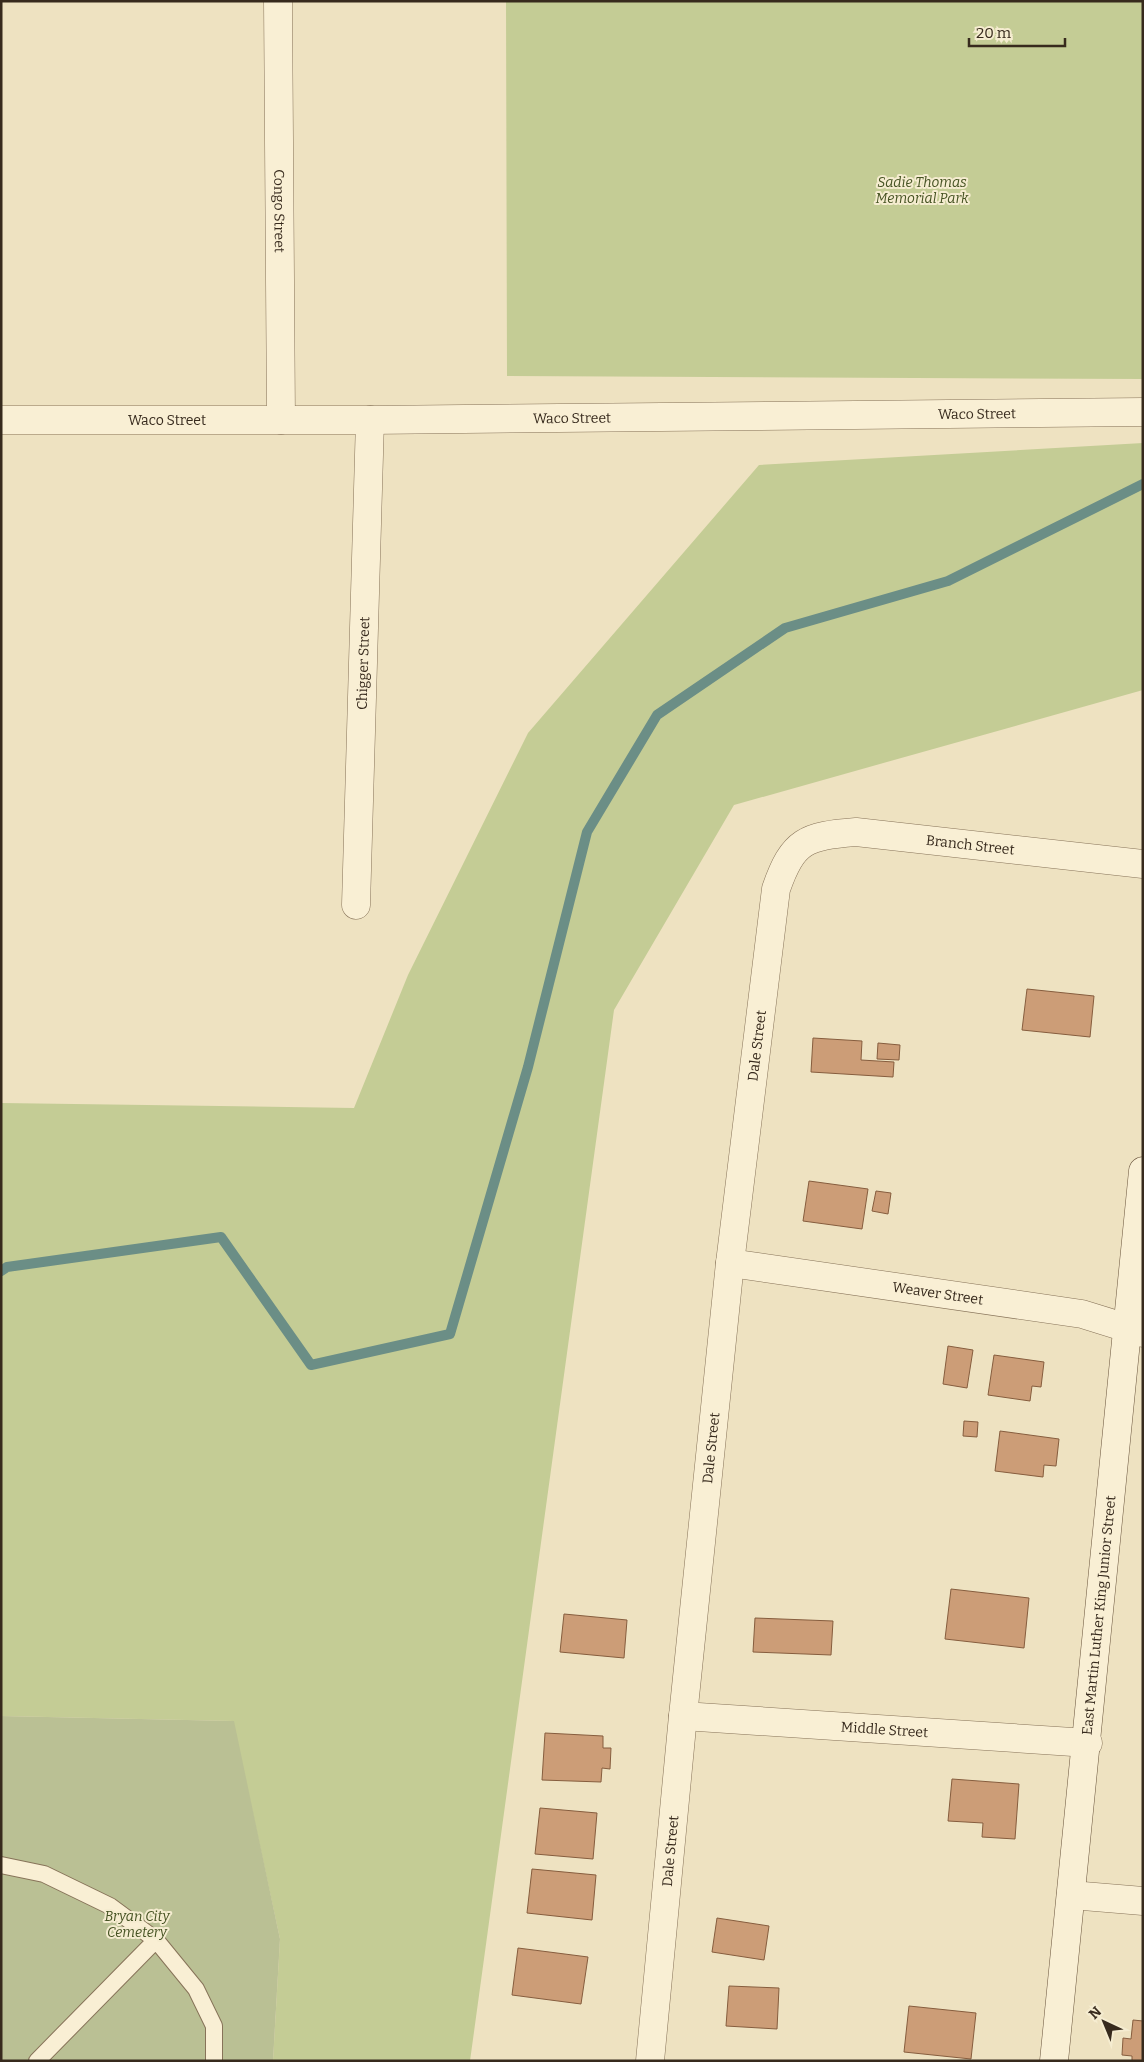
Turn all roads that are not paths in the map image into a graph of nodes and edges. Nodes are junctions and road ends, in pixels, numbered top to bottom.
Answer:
1 (278, 1) edge
2 (1143, 412) edge
3 (1, 420) edge
4 (281, 420) junction
5 (370, 420) junction
6 (800, 844) joint
7 (1143, 864) edge
8 (356, 905) dead end
9 (1143, 1171) edge
10 (730, 1263) junction
11 (1135, 1330) edge
12 (683, 1716) junction
13 (1088, 1743) junction
14 (1, 1865) edge
15 (1070, 1895) junction
16 (1143, 1901) edge
17 (156, 1940) junction
18 (37, 2061) edge
19 (214, 2061) edge
20 (650, 2061) edge
21 (1054, 2061) edge

1 - 4 street, Congo Street
2 - 5 street, Waco Street
3 - 4 street, Waco Street
4 - 5 street, Waco Street
5 - 8 street, Chigger Street
6 - 7 street, Branch Street
6 - 10 street, Dale Street
9 - 11 street, East Martin Luther King Junior Street
10 - 11 street, Weaver Street
10 - 12 street, Dale Street
11 - 13 street, East Martin Luther King Junior Street
12 - 13 street, Middle Street
12 - 20 street, Dale Street
13 - 15 street, East Martin Luther King Junior Street
14 - 17 lane
15 - 16 street
15 - 21 street, East Martin Luther King Junior Street
17 - 18 lane
17 - 19 lane

